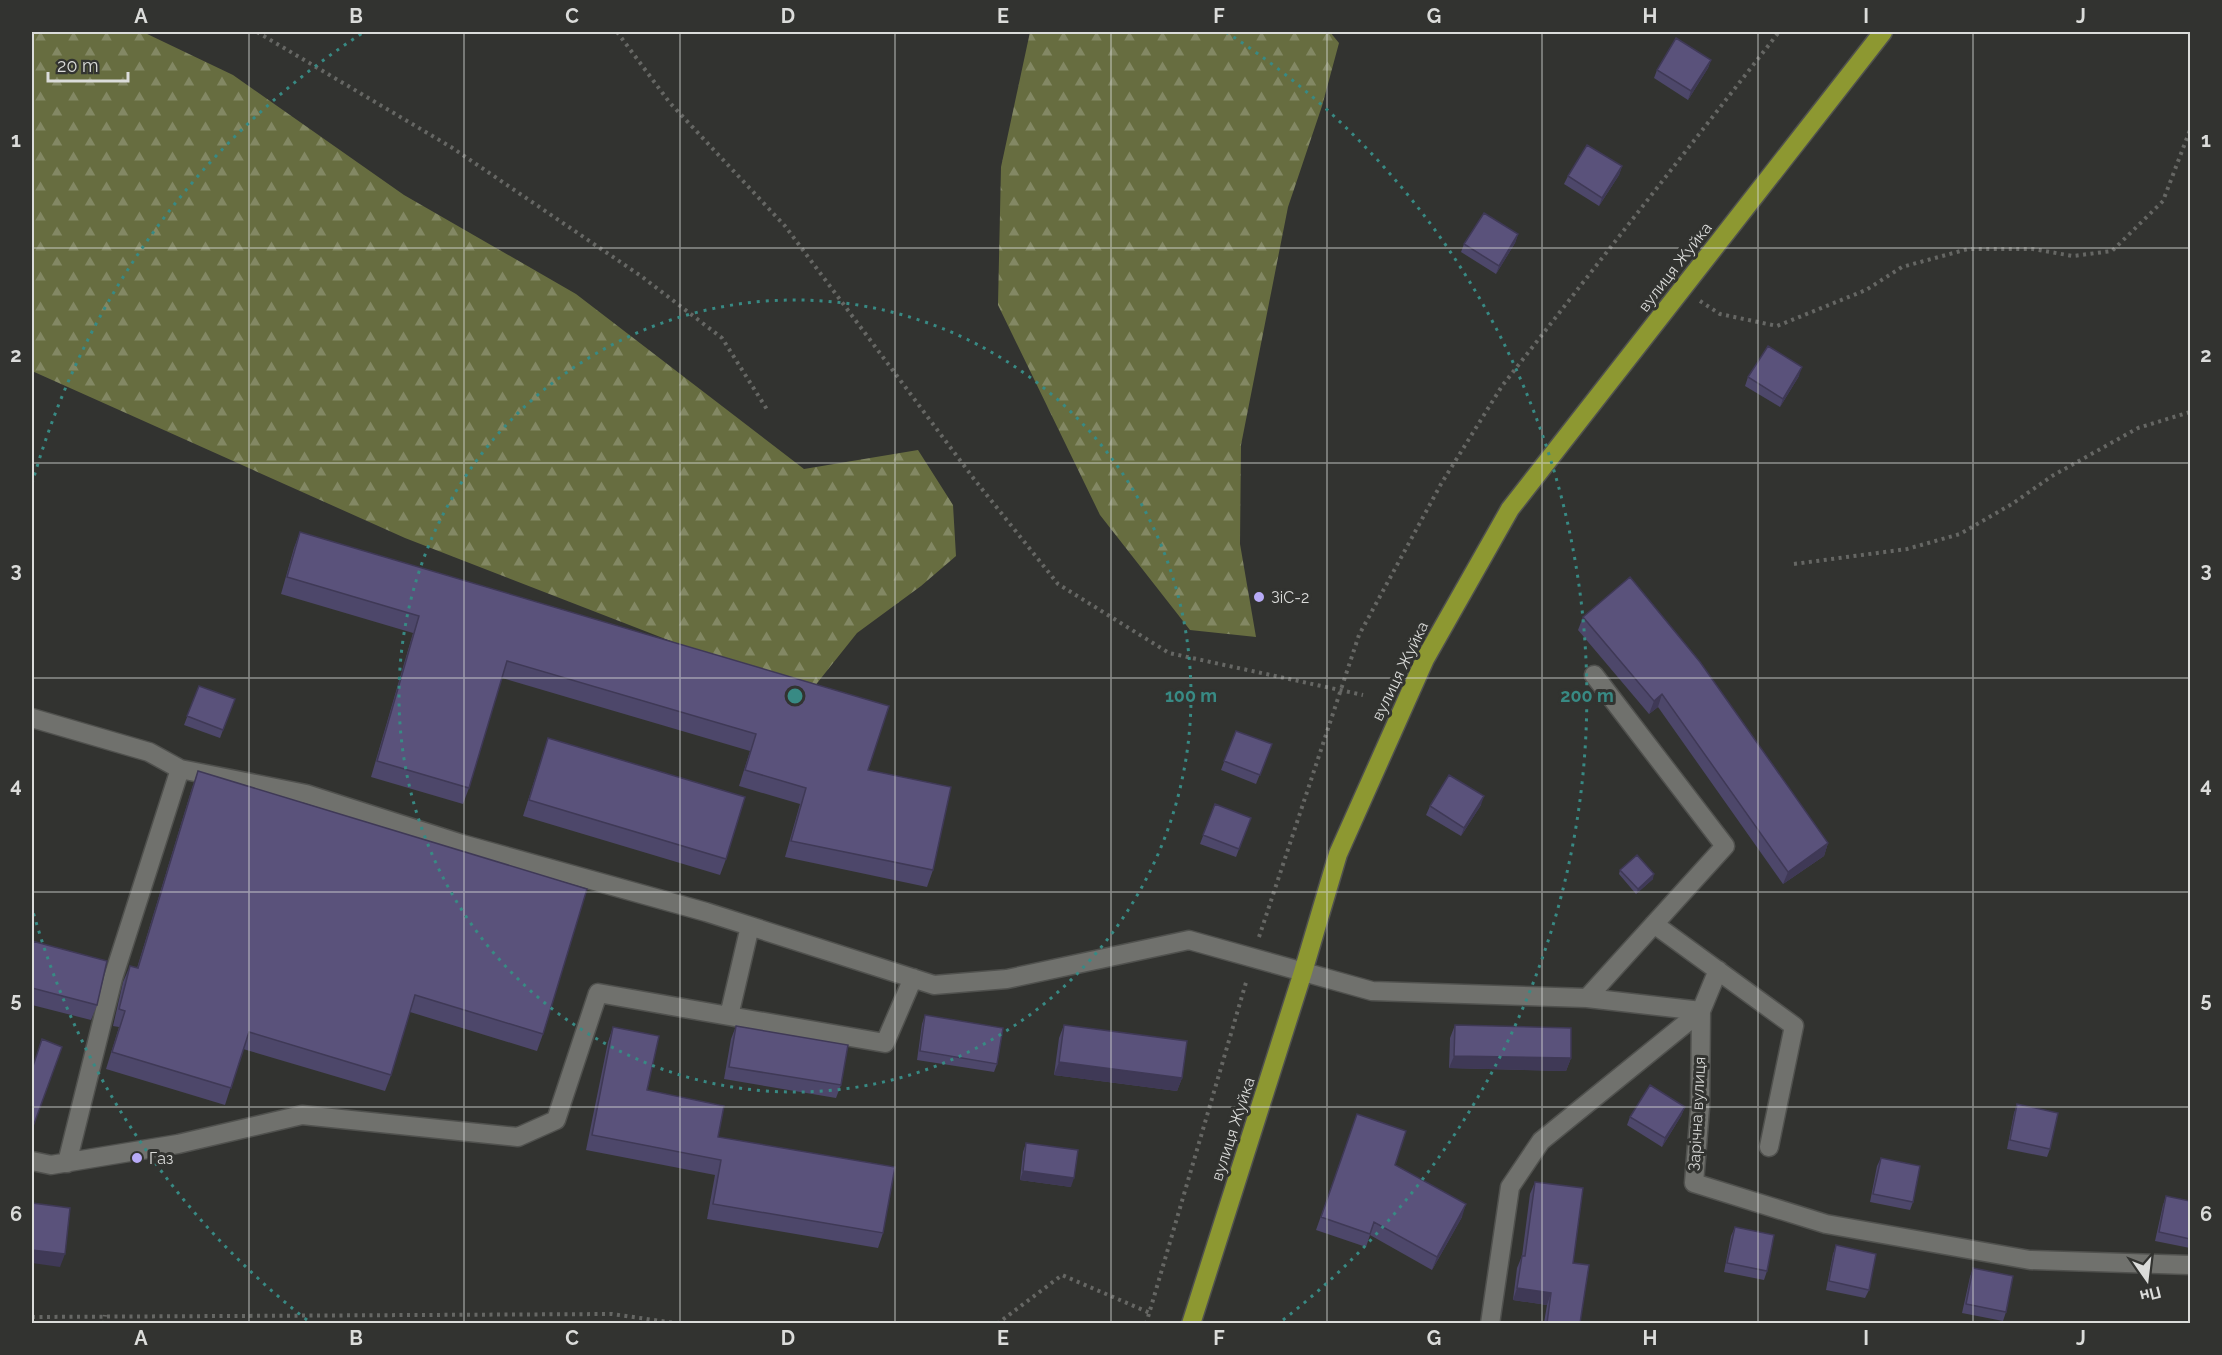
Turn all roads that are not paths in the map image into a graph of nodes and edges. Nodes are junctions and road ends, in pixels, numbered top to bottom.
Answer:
1 (1883, 32) edge
2 (1593, 675) dead end
3 (32, 718) edge
4 (180, 768) junction
5 (1654, 924) junction
6 (750, 926) junction
7 (1718, 970) junction
8 (1304, 972) junction
9 (913, 978) junction
10 (1587, 998) junction
11 (1701, 1011) junction
12 (729, 1017) junction
13 (1769, 1147) dead end
14 (32, 1161) edge
15 (66, 1162) junction
16 (2190, 1265) edge
17 (1191, 1323) edge
18 (1490, 1323) edge

1 - 8 highway, вулиця Жуйка
2 - 5 street
3 - 4 street
4 - 6 street
4 - 15 street
5 - 7 street
5 - 10 street
6 - 9 street
6 - 12 street
7 - 11 street
7 - 13 street
8 - 9 street
8 - 10 street
8 - 17 highway, вулиця Жуйка
9 - 12 street
10 - 11 street
11 - 16 street, Зарічна вулиця
11 - 18 street
12 - 15 street
14 - 15 street

